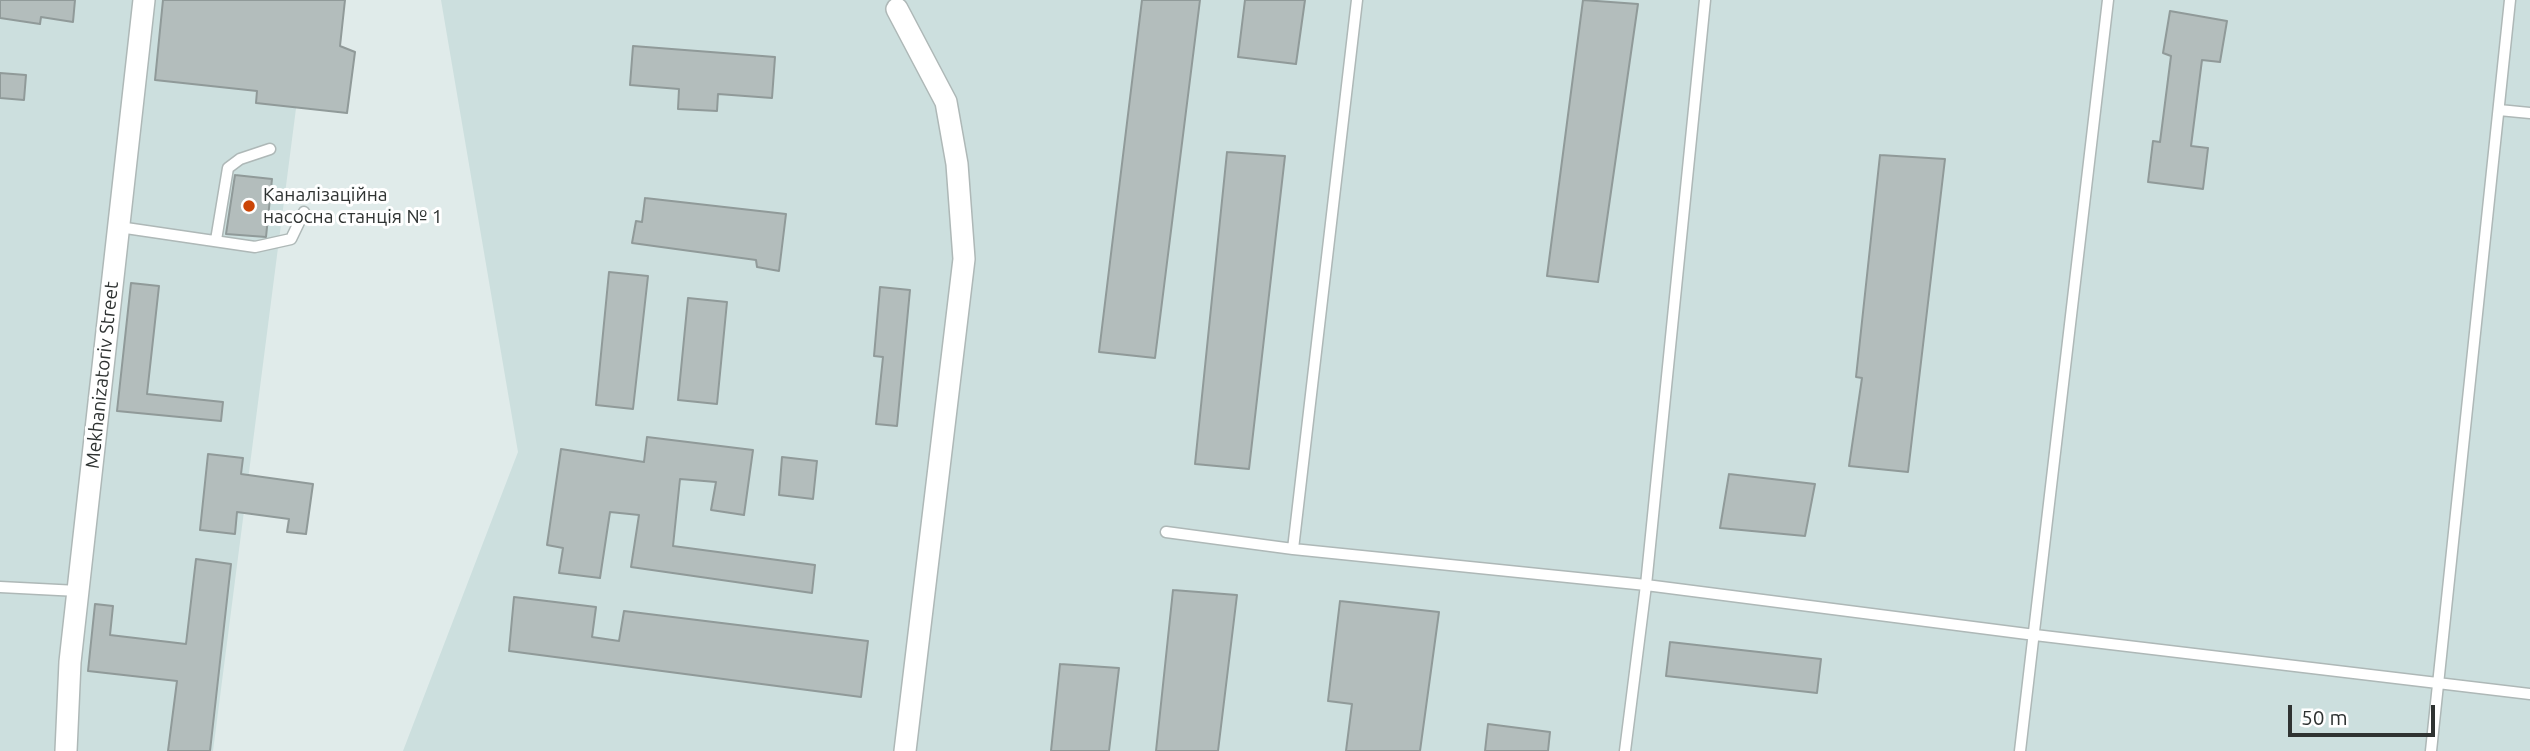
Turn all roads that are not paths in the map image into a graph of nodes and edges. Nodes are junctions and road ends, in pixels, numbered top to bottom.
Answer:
1 (144, 0) edge
2 (1357, 0) edge
3 (1705, 0) edge
4 (2108, 0) edge
5 (2510, 0) edge
6 (897, 9) dead end
7 (2498, 110) junction
8 (2530, 113) edge
9 (270, 149) dead end
10 (304, 212) dead end
11 (119, 227) junction
12 (216, 240) junction
13 (1166, 532) dead end
14 (1293, 549) junction
15 (1646, 585) junction
16 (0, 587) edge
17 (78, 591) junction
18 (2035, 635) junction
19 (2439, 683) junction
20 (2530, 694) edge
21 (66, 751) edge
22 (905, 751) edge
23 (1625, 751) edge
24 (2020, 751) edge
25 (2431, 751) edge

1 - 11 street, Mekhanizatoriv Street
2 - 14 lane
3 - 15 lane
4 - 18 lane
5 - 7 lane
6 - 22 street
7 - 8 lane
7 - 19 lane
9 - 12 lane
10 - 12 lane
11 - 12 lane
11 - 17 street, Mekhanizatoriv Street
13 - 14 lane
14 - 15 lane
15 - 18 lane
15 - 23 lane
16 - 17 lane
17 - 21 street, Mekhanizatoriv Street
18 - 19 lane
18 - 24 lane
19 - 20 lane
19 - 25 lane

